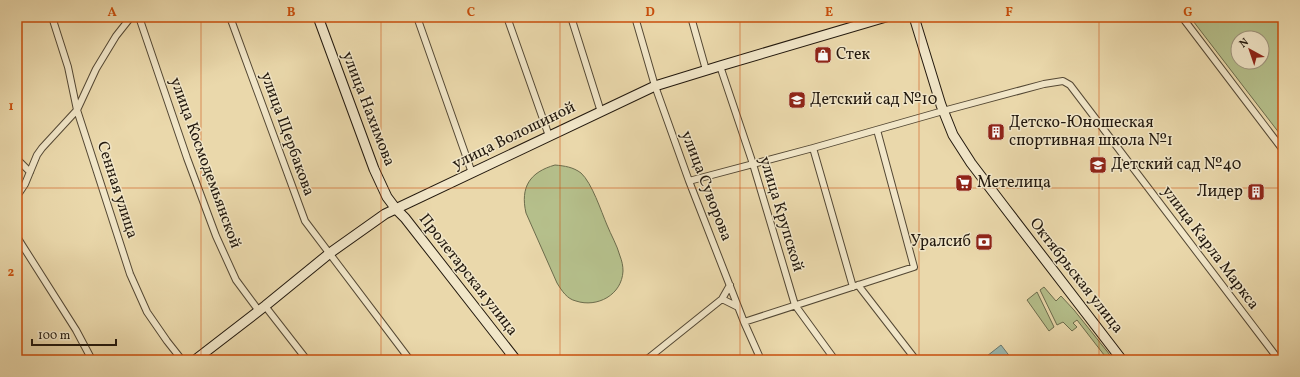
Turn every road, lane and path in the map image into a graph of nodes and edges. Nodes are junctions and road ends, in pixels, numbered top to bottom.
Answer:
1 (52, 17) edge
2 (131, 17) edge
3 (139, 17) edge
4 (230, 17) edge
5 (318, 17) edge
6 (417, 17) edge
7 (507, 17) edge
8 (571, 17) edge
9 (635, 17) edge
10 (691, 17) edge
11 (886, 17) edge
12 (914, 17) edge
13 (1182, 17) edge
14 (720, 66) junction
15 (706, 70) junction
16 (655, 86) junction
17 (77, 110) junction
18 (943, 111) junction
19 (600, 112) junction
20 (877, 130) junction
21 (549, 136) junction
22 (813, 148) junction
23 (1283, 150) edge
24 (17, 159) edge
25 (753, 164) junction
26 (30, 172) junction
27 (472, 173) junction
28 (689, 181) junction
29 (17, 196) edge
30 (396, 209) junction
31 (17, 237) edge
32 (330, 254) junction
33 (730, 285) junction
34 (855, 286) junction
35 (722, 299) junction
36 (795, 305) junction
37 (738, 307) junction
38 (262, 308) junction
39 (744, 322) junction
40 (514, 357) edge
41 (92, 360) edge
42 (182, 360) edge
43 (196, 360) edge
44 (306, 360) edge
45 (410, 360) edge
46 (503, 360) edge
47 (646, 360) edge
48 (761, 360) edge
49 (836, 360) edge
50 (916, 360) edge
51 (1122, 360) edge
52 (1278, 360) edge

1 - 17 street, Сенная улица
2 - 17 street
3 - 38 street, улица Космодемьянской
4 - 32 street, улица Щербакова
5 - 30 street, улица Нахимова
6 - 27 street
7 - 21 street
8 - 19 street
9 - 16 street, улица Суворова
10 - 15 street
11 - 14 street, улица Волошиной
12 - 18 street, Октябрьская улица
13 - 23 street
14 - 15 street, улица Волошиной
14 - 25 street, улица Крупской
15 - 16 street, улица Волошиной
16 - 19 street, улица Волошиной
16 - 28 street, улица Суворова
17 - 26 street
17 - 42 street, Сенная улица
18 - 20 street
18 - 51 street, Октябрьская улица
18 - 52 street, улица Карла Маркса
19 - 21 street, улица Волошиной
20 - 22 street
20 - 34 street
21 - 27 street, улица Волошиной
22 - 25 street
22 - 34 street
24 - 26 street
25 - 28 street
25 - 36 street, улица Крупской
26 - 29 street
27 - 30 street, улица Волошиной
28 - 33 street, улица Суворова
30 - 32 street, улица Волошиной
30 - 40 street, Пролетарская улица
31 - 41 street
32 - 38 street, улица Волошиной
32 - 45 street, улица Щербакова
33 - 35 street
33 - 37 street, улица Суворова
34 - 36 street
34 - 50 street
35 - 37 street
35 - 47 street
36 - 39 street
36 - 49 street, улица Крупской
37 - 39 street, улица Суворова
38 - 43 street, улица Волошиной
38 - 44 street, улица Космодемьянской
39 - 48 street, улица Суворова
40 - 46 street

